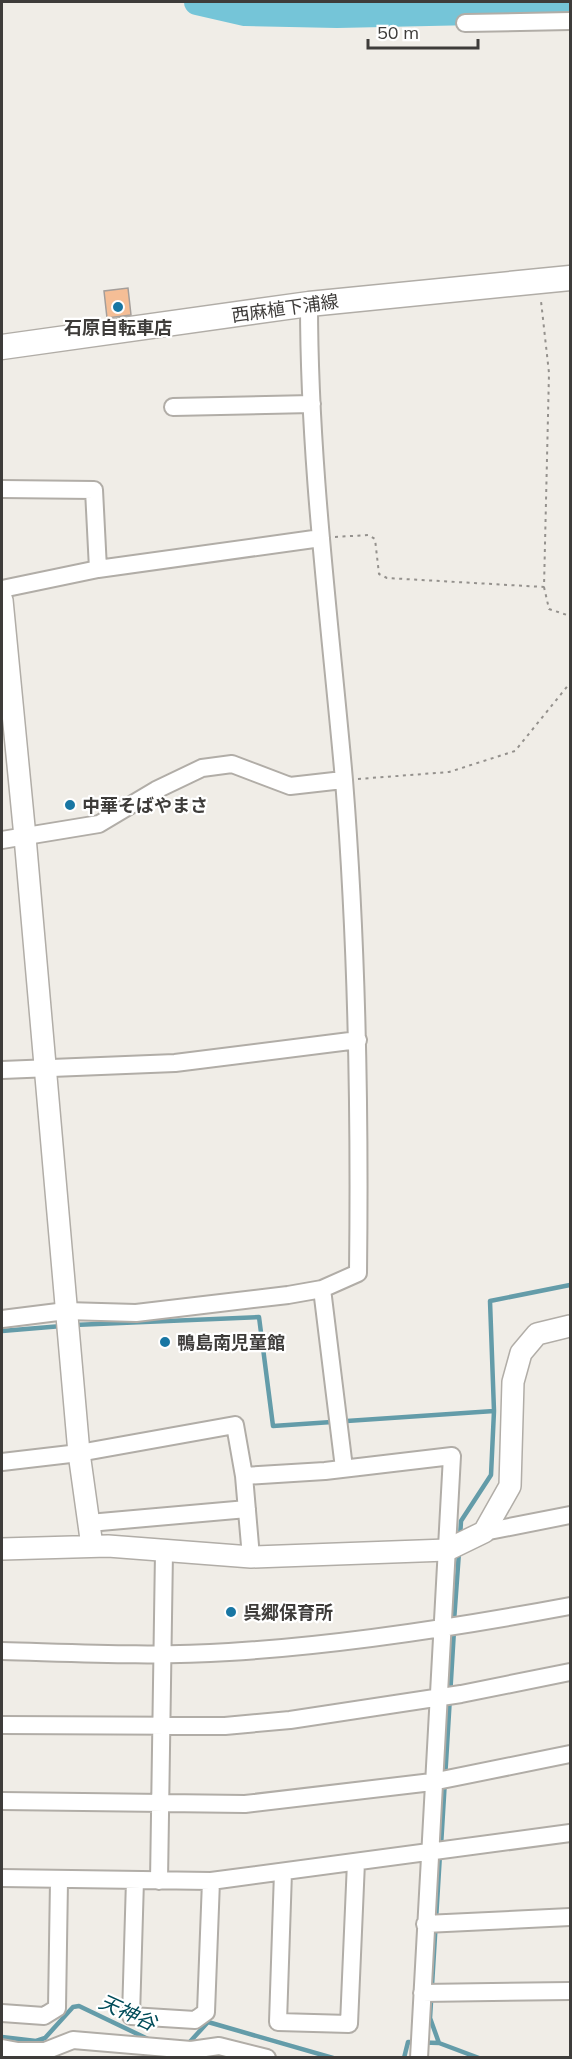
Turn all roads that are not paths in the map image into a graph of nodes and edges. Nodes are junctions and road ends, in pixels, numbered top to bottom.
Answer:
1 (570, 21) edge
2 (465, 23) dead end
3 (570, 278) edge
4 (309, 304) junction
5 (2, 347) edge
6 (312, 404) junction
7 (173, 407) dead end
8 (2, 489) edge
9 (321, 538) junction
10 (98, 569) junction
11 (2, 589) edge
12 (2, 600) edge
13 (344, 780) junction
14 (25, 837) junction
15 (2, 840) edge
16 (358, 1040) junction
17 (45, 1067) junction
18 (2, 1070) edge
19 (322, 1288) junction
20 (2, 1319) edge
21 (68, 1323) junction
22 (570, 1326) edge
23 (79, 1453) junction
24 (2, 1462) edge
25 (344, 1468) junction
26 (244, 1476) junction
27 (247, 1509) junction
28 (570, 1515) edge
29 (89, 1523) junction
30 (476, 1536) junction
31 (92, 1546) junction
32 (2, 1549) edge
33 (447, 1550) junction
34 (164, 1552) junction
35 (251, 1557) junction
36 (570, 1606) edge
37 (441, 1630) junction
38 (2, 1651) edge
39 (164, 1654) junction
40 (570, 1672) edge
41 (438, 1696) junction
42 (2, 1725) edge
43 (162, 1726) junction
44 (570, 1754) edge
45 (432, 1782) junction
46 (2, 1801) edge
47 (161, 1803) junction
48 (570, 1833) edge
49 (429, 1852) junction
50 (356, 1862) junction
51 (283, 1872) junction
52 (2, 1878) edge
53 (135, 1880) junction
54 (59, 1881) junction
55 (159, 1881) junction
56 (211, 1881) junction
57 (570, 1917) edge
58 (425, 1924) junction
59 (570, 1991) edge
60 (422, 1993) junction
61 (2, 2013) edge
62 (419, 2046) edge
63 (2, 2048) edge
64 (267, 2058) edge

1 - 2 street
3 - 4 main road, 西麻植下浦線
4 - 5 main road, 西麻植下浦線
4 - 6 street
6 - 7 street
6 - 9 street
8 - 10 street
9 - 10 street
9 - 13 street
10 - 11 street
12 - 14 street
13 - 14 street
13 - 16 street
14 - 15 street
14 - 17 street
16 - 17 street
16 - 19 street
17 - 18 street
17 - 21 street
19 - 21 street
19 - 25 street
20 - 21 street
21 - 23 street
22 - 30 street
23 - 24 street
23 - 26 street
23 - 29 street
25 - 26 street
25 - 33 street
26 - 27 street
27 - 29 street
27 - 35 street
28 - 30 street
29 - 31 street
30 - 33 street
31 - 32 street
31 - 34 street
33 - 35 street
33 - 37 street
34 - 35 street
34 - 39 street
36 - 37 street
37 - 39 street
37 - 41 street
38 - 39 street
39 - 43 street
40 - 41 street
41 - 43 street
41 - 45 street
42 - 43 street
43 - 47 street
44 - 45 street
45 - 47 street
45 - 49 street
46 - 47 street
47 - 55 street
48 - 49 street
49 - 50 street
49 - 58 street
50 - 51 street
50 - 51 street
51 - 56 street
52 - 54 street
53 - 54 street
53 - 55 street
53 - 56 street
54 - 61 street
55 - 56 street
57 - 58 street
58 - 60 street
59 - 60 street
60 - 62 street
63 - 64 street

